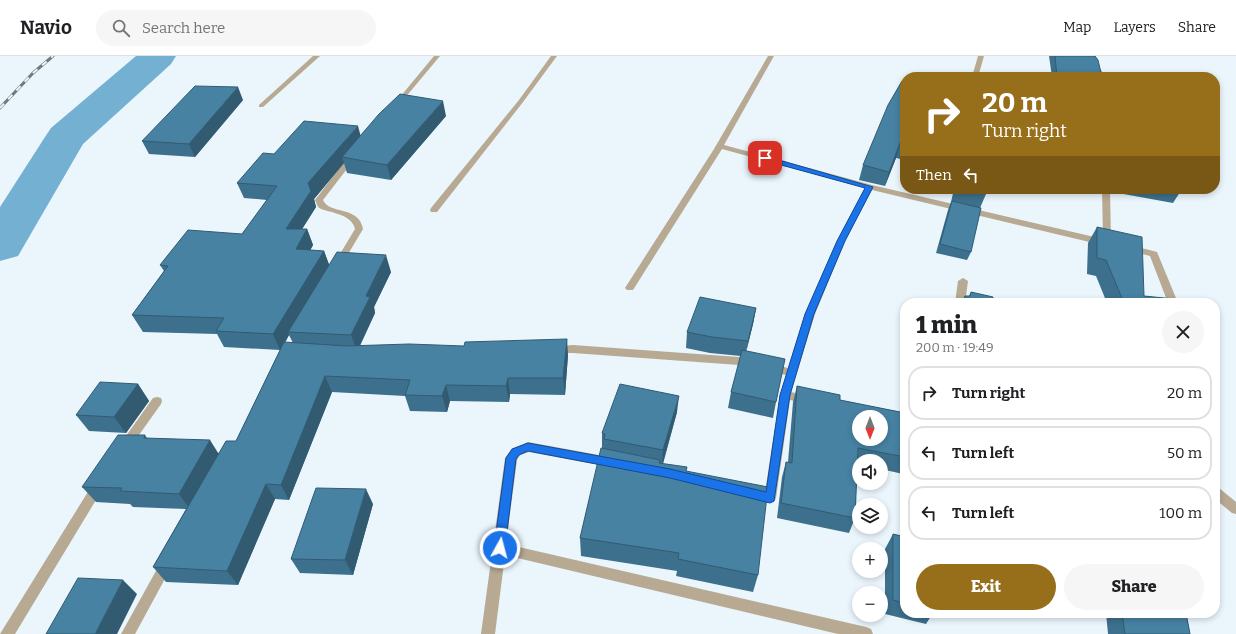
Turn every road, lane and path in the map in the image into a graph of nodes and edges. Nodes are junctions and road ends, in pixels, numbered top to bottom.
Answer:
1 (317, 56) edge
2 (437, 56) edge
3 (554, 56) edge
4 (771, 56) edge
5 (981, 56) edge
6 (1088, 56) edge
7 (976, 72) edge
8 (1099, 72) edge
9 (261, 106) dead end
10 (392, 110) edge
11 (720, 146) junction
12 (362, 147) edge
13 (870, 187) junction
14 (1107, 194) edge
15 (434, 210) dead end
16 (1114, 244) junction
17 (332, 275) edge
18 (963, 281) dead end
19 (630, 288) dead end
20 (961, 298) edge
21 (1171, 298) edge
22 (543, 350) edge
23 (792, 373) junction
24 (785, 395) junction
25 (157, 401) dead end
26 (815, 401) edge
27 (119, 455) edge
28 (618, 464) edge
29 (106, 473) edge
30 (739, 490) edge
31 (1220, 496) edge
32 (1220, 500) edge
33 (1231, 505) edge
34 (500, 548) junction
35 (174, 552) edge
36 (7, 634) edge
37 (128, 634) edge
38 (488, 634) edge
39 (866, 634) edge

1 - 9 street
2 - 10 street
3 - 15 street
4 - 11 street
5 - 7 street
6 - 8 street
11 - 13 street
11 - 19 street
12 - 17 street
13 - 16 street
13 - 23 street
14 - 16 street
16 - 21 street
18 - 20 street
22 - 23 street
23 - 24 street
24 - 26 street
24 - 30 street
25 - 27 street
28 - 34 street
29 - 36 street
31 - 33 street
32 - 33 street
34 - 38 street
34 - 39 street
35 - 37 street

